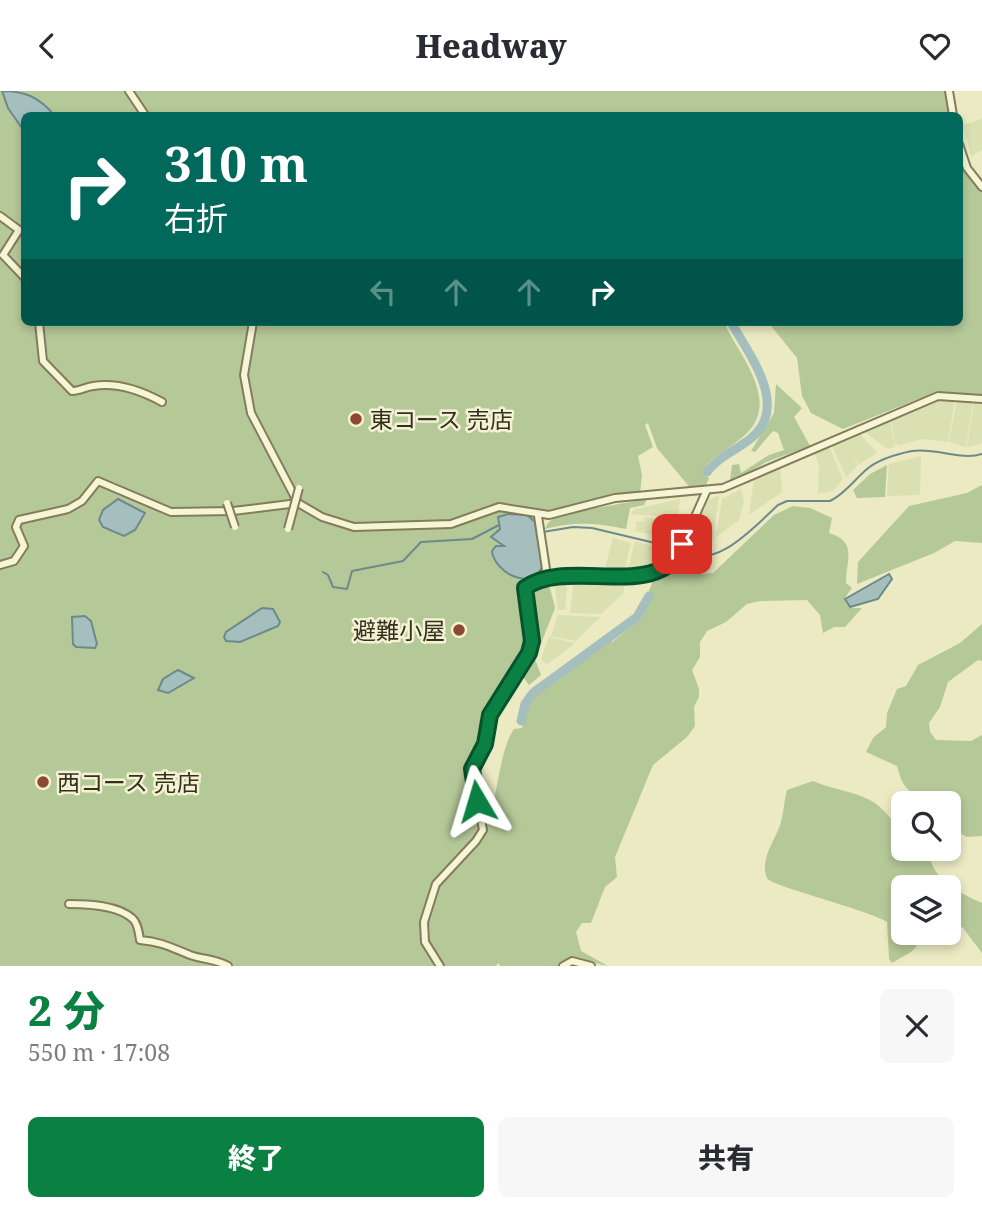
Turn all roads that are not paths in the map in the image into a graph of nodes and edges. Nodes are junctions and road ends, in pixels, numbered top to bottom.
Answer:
1 (129, 91) edge
2 (949, 91) edge
3 (143, 112) edge
4 (952, 112) edge
5 (963, 156) edge
6 (982, 187) edge
7 (0, 216) edge
8 (21, 274) edge
9 (39, 326) edge
10 (252, 326) edge
11 (982, 399) edge
12 (162, 402) dead end
13 (299, 488) dead end
14 (706, 492) junction
15 (228, 503) dead end
16 (299, 503) junction
17 (538, 516) junction
18 (235, 527) dead end
19 (288, 529) dead end
20 (0, 565) edge
21 (544, 580) junction
22 (68, 904) dead end
23 (228, 966) edge
24 (440, 966) edge
25 (563, 966) edge
26 (591, 966) edge

1 - 3 street
2 - 4 street
5 - 6 street
7 - 8 street
9 - 12 street
10 - 16 street
11 - 14 street
13 - 19 street, bridge
14 - 17 street
14 - 21 street
15 - 18 street, bridge
16 - 17 street
16 - 20 street
17 - 21 street
21 - 24 street
22 - 23 street
25 - 26 street

